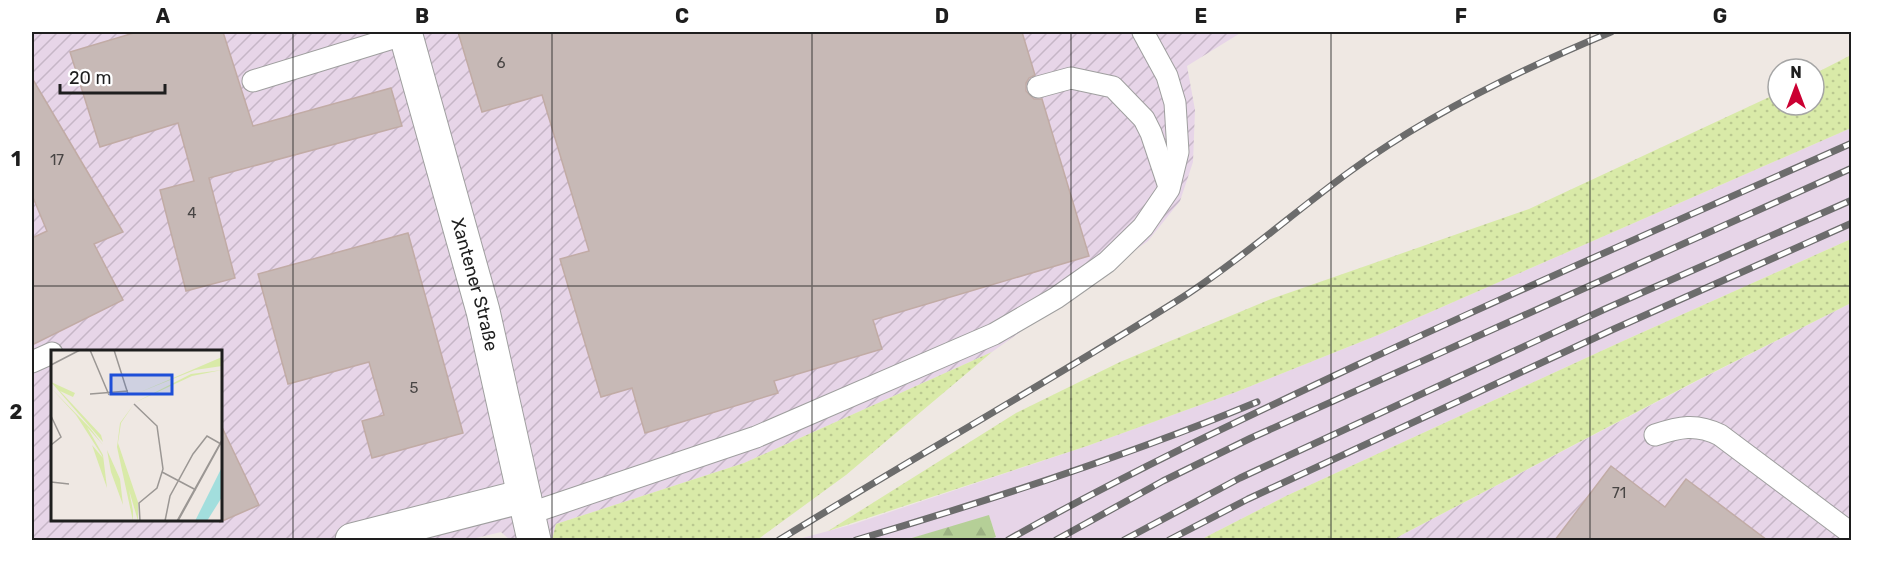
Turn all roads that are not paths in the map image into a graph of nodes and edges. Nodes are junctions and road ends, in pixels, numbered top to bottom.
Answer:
1 (1143, 32) edge
2 (406, 33) edge
3 (254, 81) dead end
4 (1038, 87) dead end
5 (1169, 189) junction
6 (51, 354) edge
7 (32, 362) edge
8 (1655, 435) dead end
9 (528, 517) edge
10 (1851, 534) edge
11 (352, 540) edge

1 - 5 lane
2 - 3 lane
2 - 9 street, Xantener Straße
4 - 5 lane
5 - 9 lane
6 - 7 lane
8 - 10 lane
9 - 11 street

